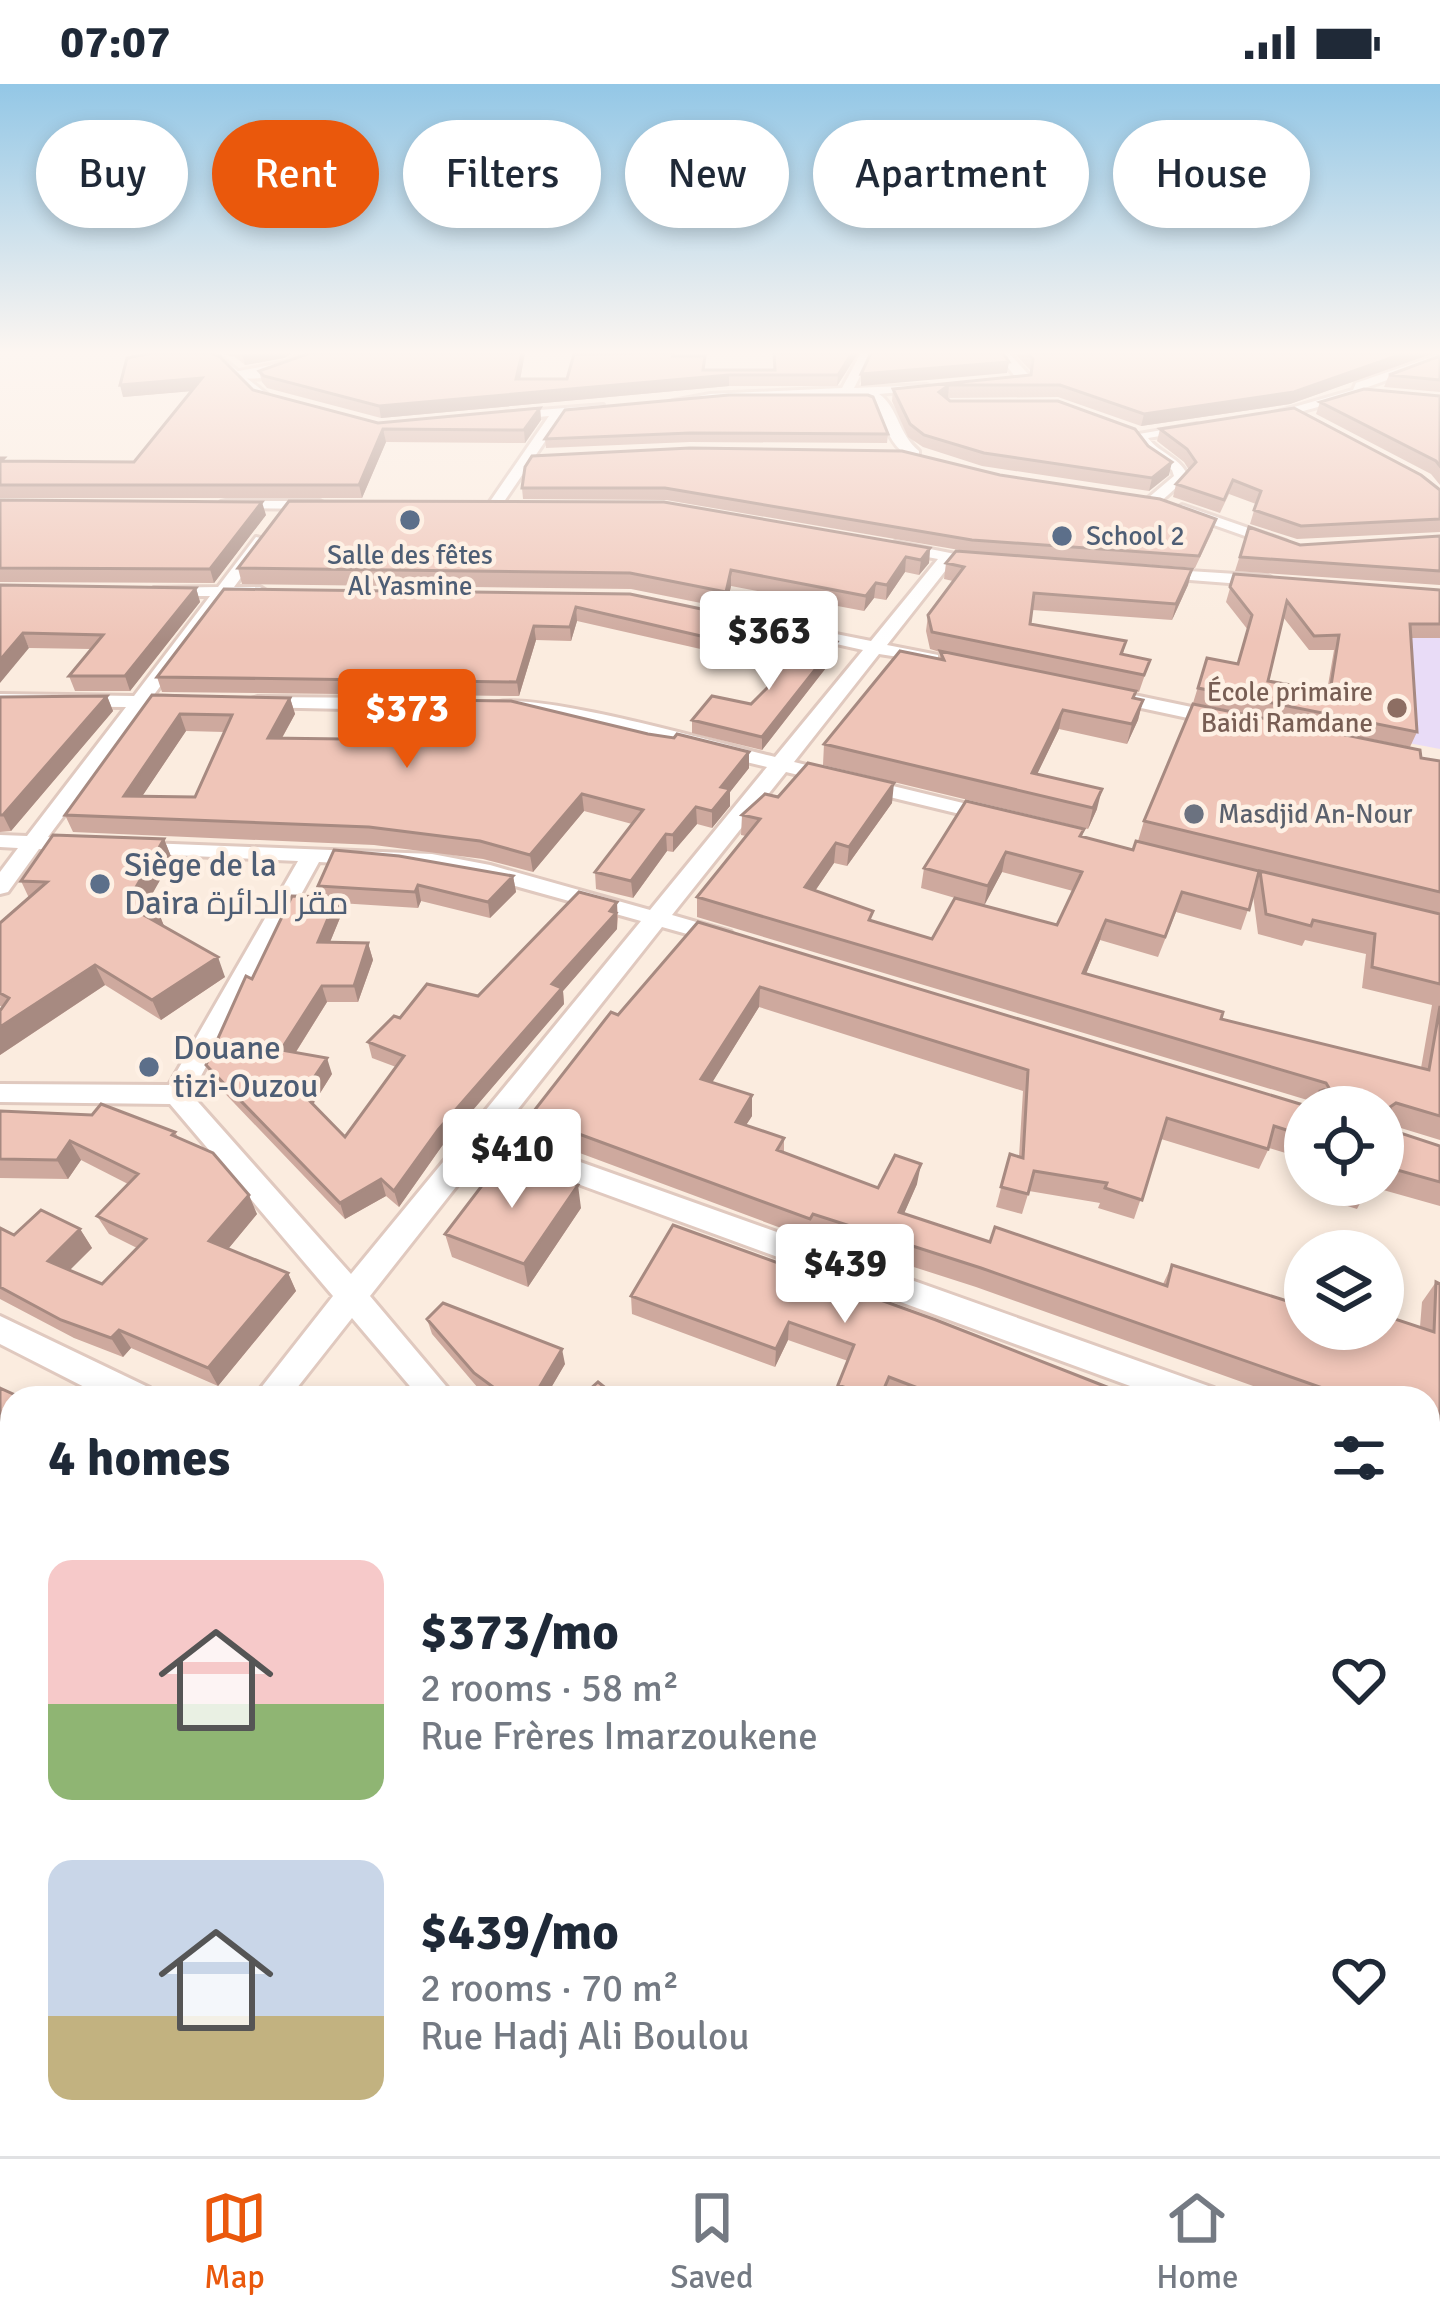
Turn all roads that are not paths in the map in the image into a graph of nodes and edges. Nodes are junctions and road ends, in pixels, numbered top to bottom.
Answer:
1 (533, 450) edge
2 (909, 450) edge
3 (1150, 450) edge
4 (884, 452) edge
5 (914, 454) junction
6 (551, 457) edge
7 (527, 458) junction
8 (939, 460) edge
9 (1136, 498) edge
10 (1153, 501) junction
11 (215, 505) edge
12 (287, 505) junction
13 (333, 506) edge
14 (471, 506) edge
15 (494, 506) junction
16 (515, 506) edge
17 (882, 545) edge
18 (1301, 547) edge
19 (948, 557) junction
20 (997, 563) edge
21 (1128, 572) edge
22 (1291, 583) edge
23 (133, 591) edge
24 (222, 592) junction
25 (269, 592) edge
26 (691, 610) edge
27 (875, 647) junction
28 (943, 661) edge
29 (1078, 689) edge
30 (0, 700) edge
31 (138, 701) junction
32 (210, 702) edge
33 (234, 703) edge
34 (426, 704) edge
35 (474, 705) edge
36 (1237, 722) edge
37 (777, 764) junction
38 (1006, 820) edge
39 (0, 841) edge
40 (33, 843) junction
41 (313, 854) junction
42 (0, 886) edge
43 (657, 917) junction
44 (747, 944) edge
45 (0, 1093) edge
46 (177, 1095) junction
47 (479, 1137) junction
48 (350, 1295) junction
49 (0, 1329) edge
50 (114, 1386) edge
51 (278, 1386) edge
52 (430, 1386) edge
53 (1169, 1386) edge

1 - 7 street
2 - 5 street
3 - 10 street
4 - 5 street
5 - 8 street
6 - 7 street
7 - 15 street
9 - 10 street
10 - 18 street
11 - 12 street
12 - 13 street
12 - 24 street
14 - 15 street
15 - 16 street
17 - 19 street
19 - 20 street
19 - 27 street
21 - 22 street
23 - 24 street
24 - 25 street
24 - 31 street
26 - 27 street
27 - 28 street
27 - 37 street
29 - 36 street
30 - 31 street
31 - 32 street
31 - 40 street
33 - 34 street
35 - 37 street
37 - 38 street
37 - 43 street
39 - 40 street
40 - 41 street
40 - 42 street
41 - 43 street
41 - 46 street
43 - 44 street
43 - 47 street
45 - 46 street
46 - 48 street
47 - 48 street
47 - 53 street
48 - 51 street
48 - 52 street
49 - 50 street

